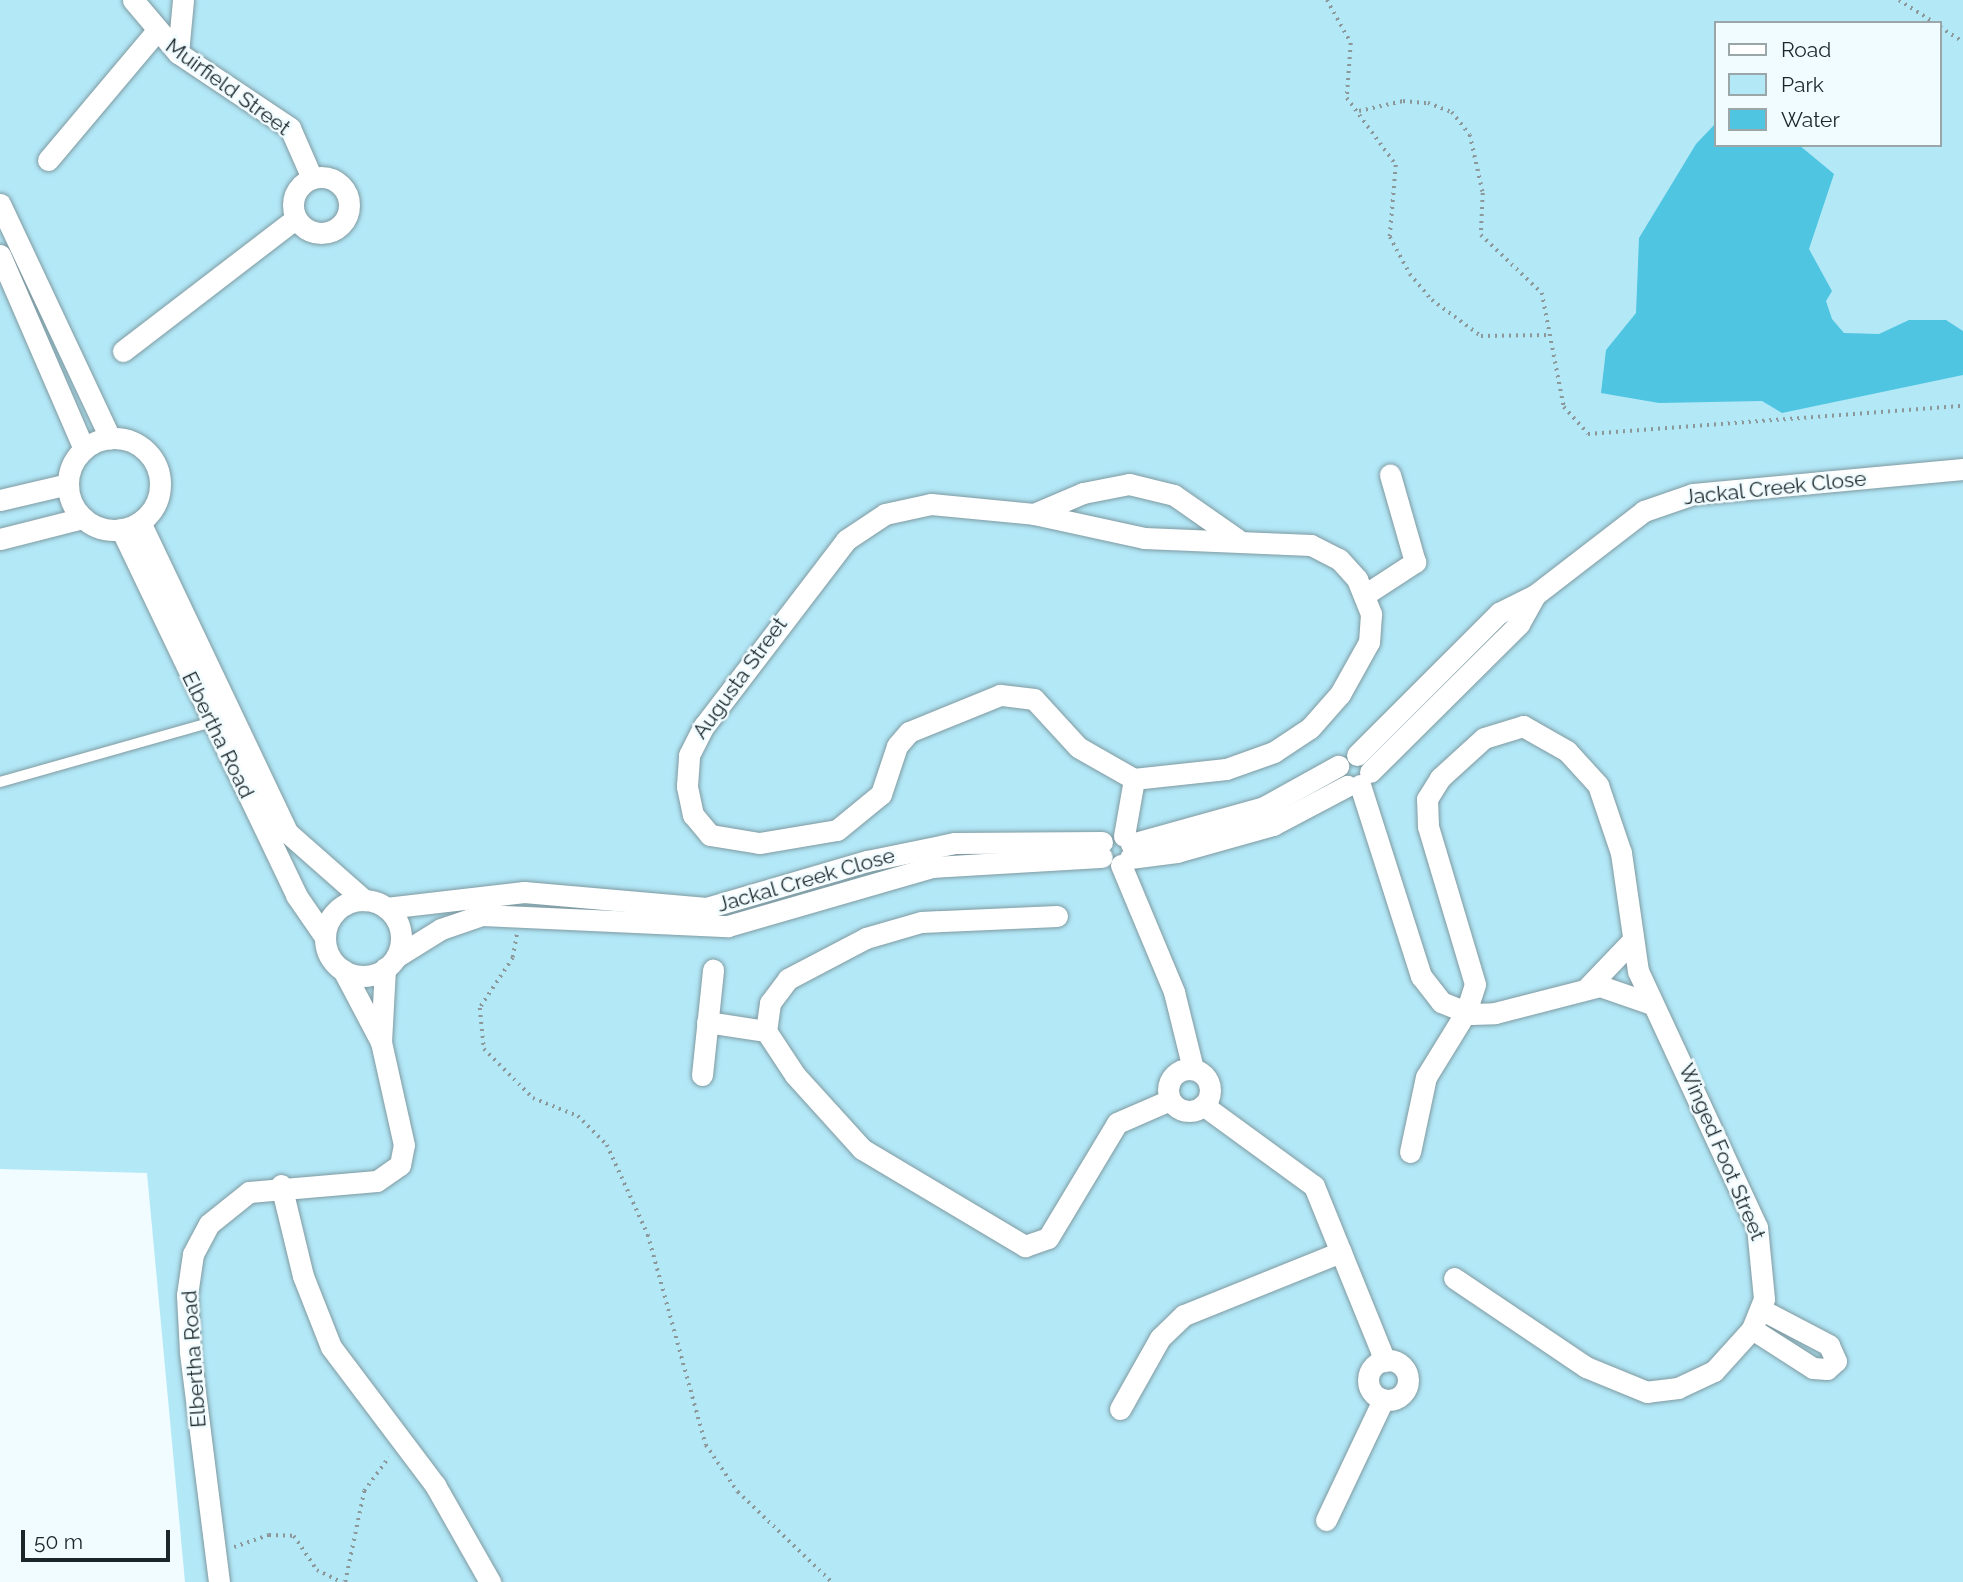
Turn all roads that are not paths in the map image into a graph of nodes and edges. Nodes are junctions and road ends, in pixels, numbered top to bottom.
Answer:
1 (133, 0) edge
2 (183, 0) edge
3 (155, 33) junction
4 (178, 53) junction
5 (48, 160) dead end
6 (312, 178) junction
7 (0, 204) edge
8 (295, 219) junction
9 (0, 255) edge
10 (123, 351) dead end
11 (110, 438) junction
12 (84, 449) junction
13 (1963, 469) edge
14 (1390, 475) dead end
15 (68, 484) junction
16 (0, 500) edge
17 (1034, 514) junction
18 (83, 517) junction
19 (131, 525) junction
20 (0, 539) edge
21 (1237, 539) junction
22 (1366, 594) junction
23 (212, 722) junction
24 (1359, 775) junction
25 (1134, 779) junction
26 (0, 782) edge
27 (1118, 851) junction
28 (364, 900) junction
29 (386, 908) junction
30 (1057, 916) dead end
31 (325, 937) junction
32 (1630, 943) junction
33 (391, 963) junction
34 (343, 970) junction
35 (713, 970) dead end
36 (1587, 988) junction
37 (1649, 1003) junction
38 (1466, 1012) junction
39 (707, 1022) junction
40 (766, 1031) junction
41 (381, 1042) junction
42 (1193, 1069) junction
43 (702, 1075) dead end
44 (1170, 1100) junction
45 (1203, 1105) junction
46 (1410, 1152) dead end
47 (281, 1185) junction
48 (1341, 1252) junction
49 (1454, 1278) dead end
50 (1762, 1310) junction
51 (1752, 1329) junction
52 (1385, 1361) junction
53 (1382, 1400) junction
54 (1120, 1409) dead end
55 (1326, 1520) dead end
56 (219, 1582) edge
57 (489, 1582) edge

1 - 3 street, Muirfield Street
2 - 4 street
3 - 4 street, Muirfield Street
3 - 5 street
4 - 6 street, Muirfield Street
6 - 8 street
6 - 8 street
7 - 11 street
8 - 10 street
9 - 12 street
11 - 12 street
11 - 19 street
12 - 15 street
13 - 24 street, Jackal Creek Close
14 - 22 street
15 - 16 street
15 - 18 street
17 - 21 street, Augusta Street
17 - 21 street, Augusta Street
17 - 25 street, Augusta Street
18 - 19 street
18 - 20 street
19 - 23 street, Elbertha Road
19 - 28 street, Elbertha Road
21 - 22 street, Augusta Street
22 - 25 street, Augusta Street
23 - 26 lane
23 - 31 street, Elbertha Road
24 - 27 street, Jackal Creek Close
24 - 27 street, Jackal Creek Close
24 - 38 street
25 - 27 street
27 - 29 street, Jackal Creek Close
27 - 33 street, Jackal Creek Close
27 - 42 street
28 - 29 street
28 - 31 street
29 - 33 street
30 - 40 street
31 - 34 street
32 - 36 street
32 - 37 street, Winged Foot Street
32 - 38 street, Winged Foot Street
33 - 34 street
33 - 41 street, Elbertha Road
34 - 41 street, Elbertha Road
35 - 39 street
36 - 37 street
36 - 38 street
37 - 50 street, Winged Foot Street
38 - 46 street, Winged Foot Street
39 - 40 street
39 - 43 street
40 - 44 street
41 - 47 street, Elbertha Road
42 - 44 street
42 - 45 street
44 - 45 street
45 - 48 street
47 - 56 street, Elbertha Road
47 - 57 street
48 - 52 street
48 - 54 street
49 - 51 street, Winged Foot Street
50 - 51 street, Winged Foot Street
50 - 51 street
52 - 53 street
52 - 53 street
53 - 55 street

